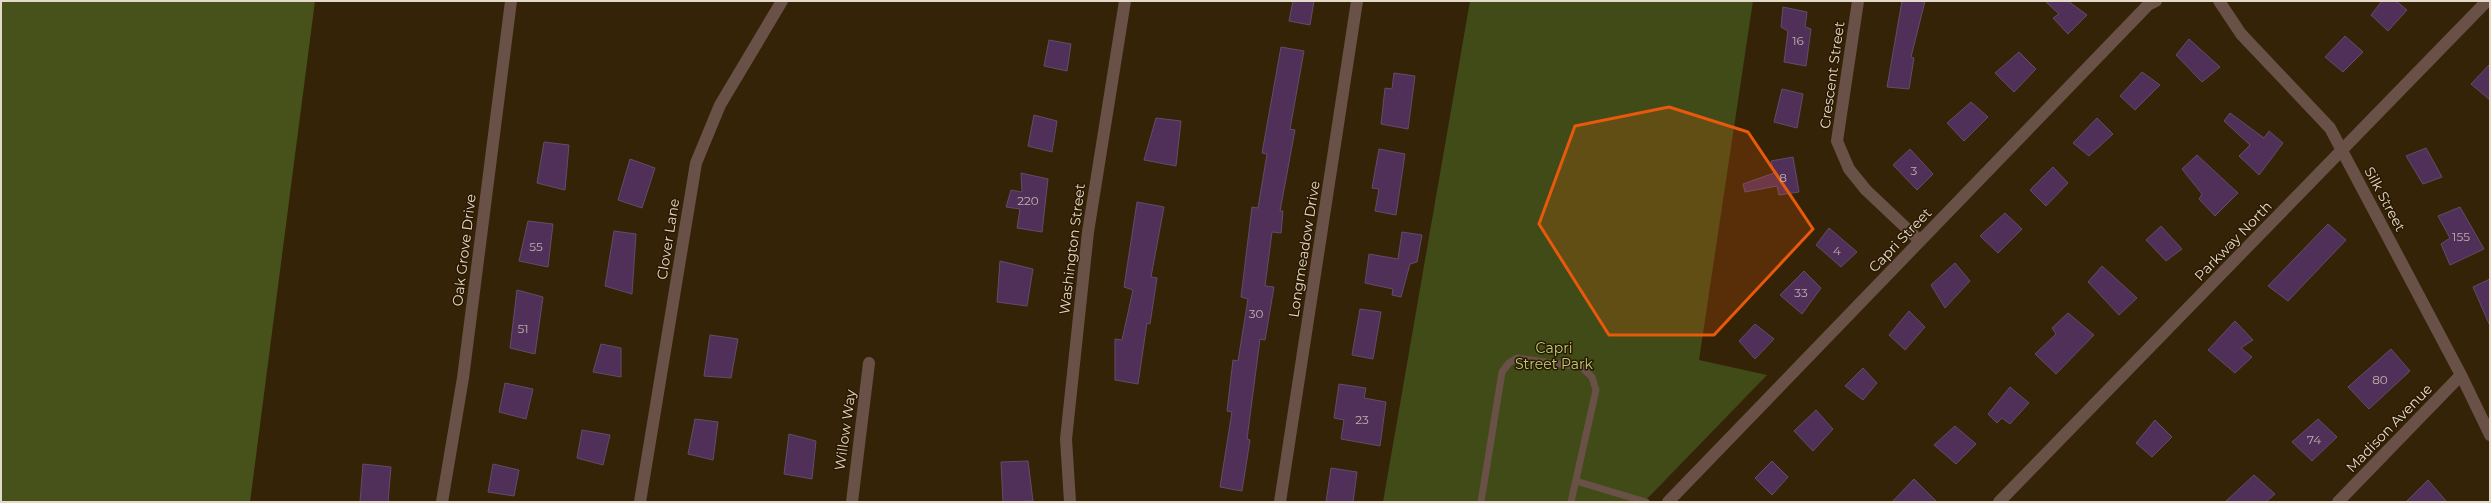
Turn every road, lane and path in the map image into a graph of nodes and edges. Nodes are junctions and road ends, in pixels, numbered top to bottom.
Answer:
1 (510, 1) edge
2 (782, 1) edge
3 (1125, 1) edge
4 (1357, 1) edge
5 (1858, 1) edge
6 (2156, 1) edge
7 (2219, 1) edge
8 (2487, 1) edge
9 (2343, 151) junction
10 (1920, 241) junction
11 (870, 363) dead end
12 (2461, 375) junction
13 (2490, 435) edge
14 (1576, 481) junction
15 (442, 502) edge
16 (640, 502) edge
17 (852, 502) edge
18 (1070, 502) edge
19 (1280, 502) edge
20 (1483, 502) edge
21 (1571, 502) edge
22 (1646, 502) edge
23 (1668, 502) edge
24 (1999, 502) edge
25 (2338, 502) edge

1 - 15 street, Oak Grove Drive
2 - 16 street, Clover Lane
3 - 18 street, Washington Street
4 - 19 street, Longmeadow Drive
5 - 10 street, Crescent Street
6 - 10 street, Capri Street
7 - 9 street, Silk Street
8 - 9 street, Parkway North
9 - 12 street, Silk Street
9 - 24 street, Parkway North
10 - 23 street, Capri Street
11 - 17 street, Willow Way
12 - 13 street, Silk Street
12 - 25 street, Madison Avenue
14 - 20 lane
14 - 21 lane
14 - 22 lane

